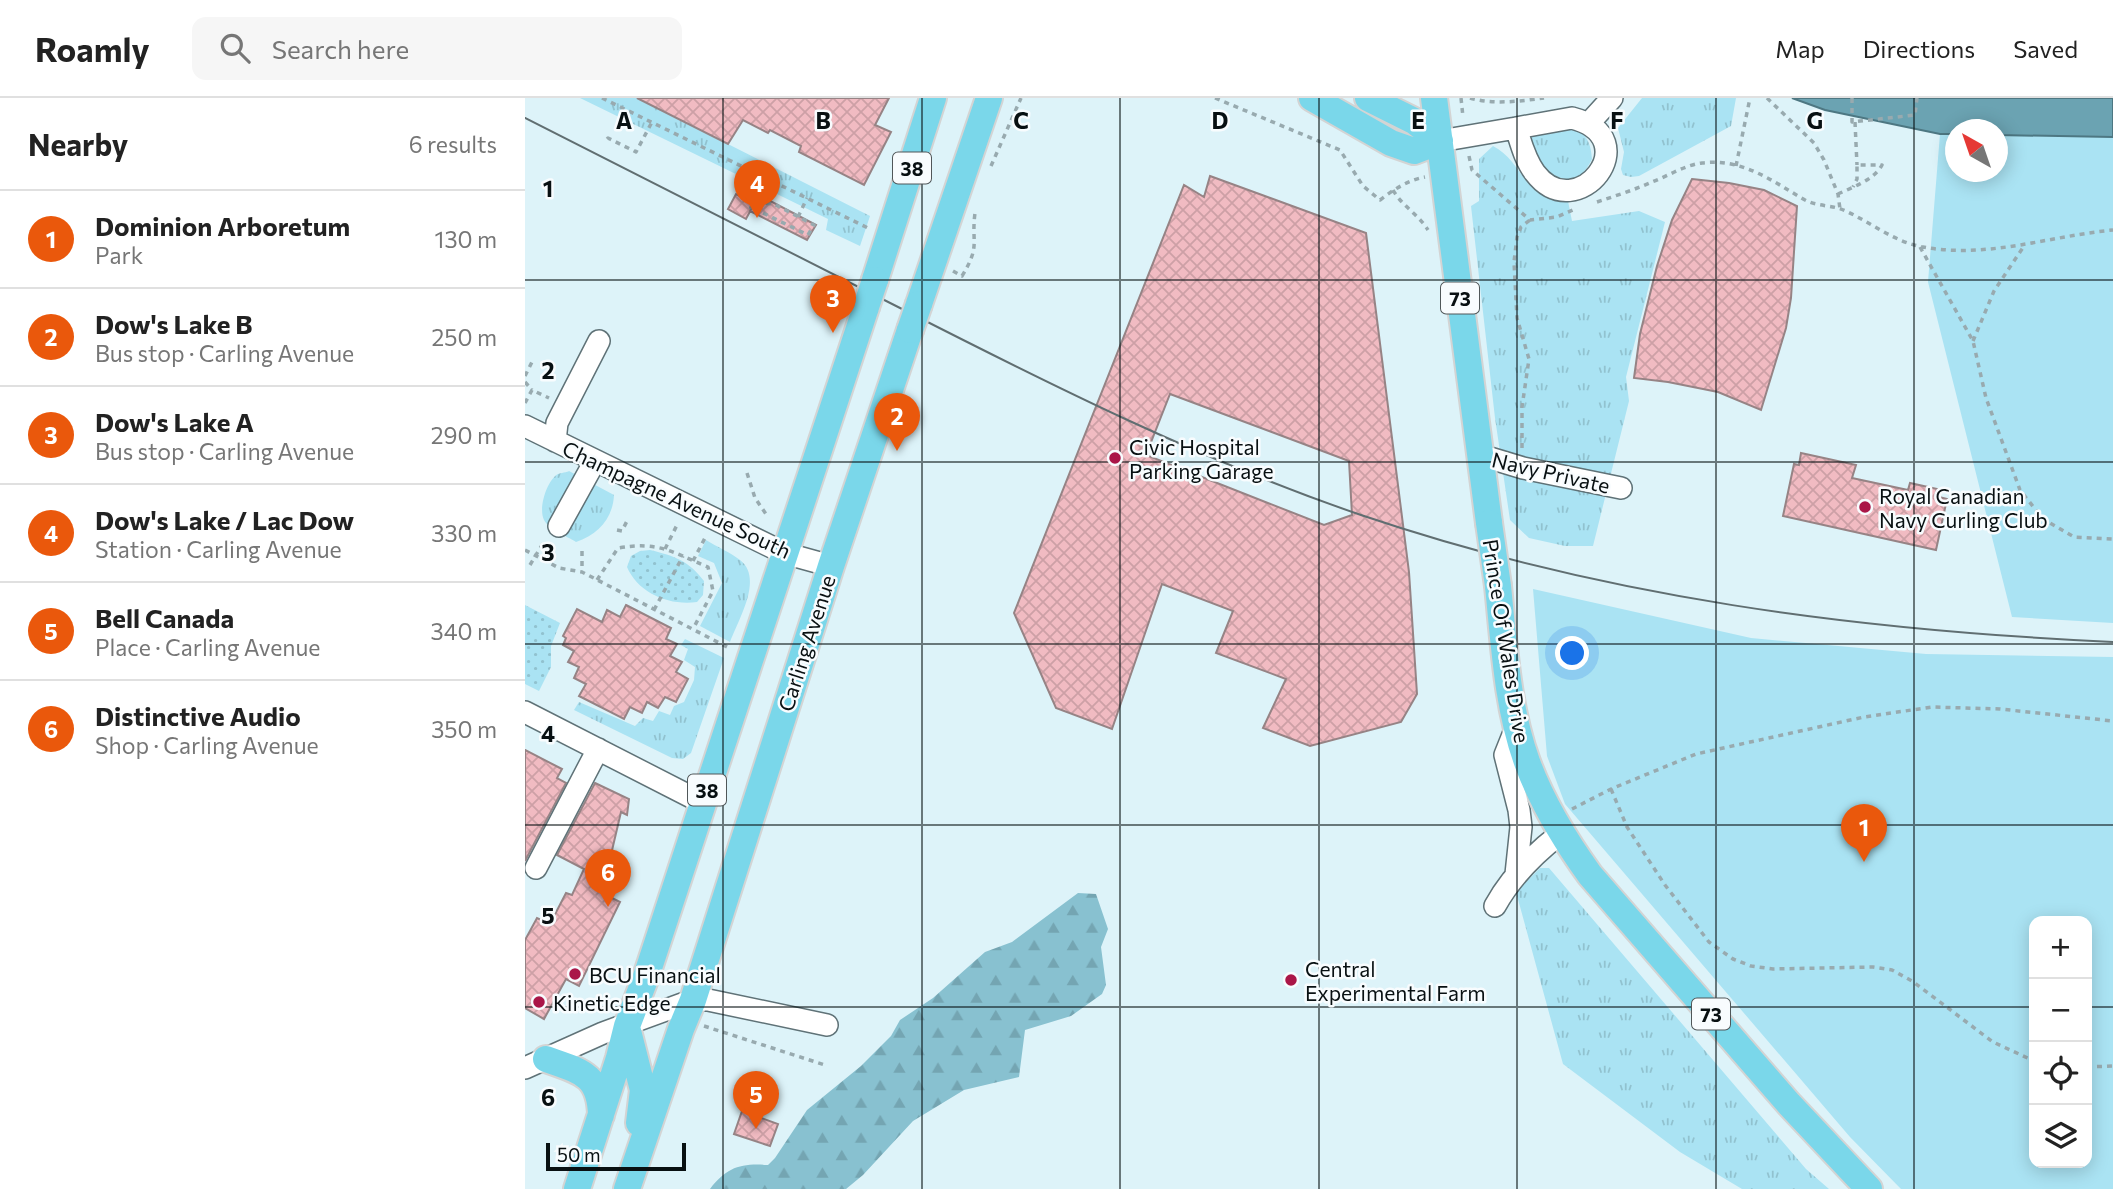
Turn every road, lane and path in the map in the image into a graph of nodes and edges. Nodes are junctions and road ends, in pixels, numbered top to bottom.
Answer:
1 (602, 98) edge
2 (933, 98) edge
3 (989, 98) edge
4 (1021, 98) edge
5 (1215, 98) edge
6 (1312, 98) edge
7 (1368, 98) edge
8 (1434, 98) edge
9 (1471, 98) edge
10 (1544, 98) edge
11 (1612, 98) edge
12 (1749, 98) edge
13 (1767, 98) edge
14 (1852, 98) edge
15 (1917, 98) edge
16 (1484, 99) edge
17 (1532, 99) edge
18 (1855, 121) junction
19 (652, 122) junction
20 (1590, 122) junction
21 (1516, 128) junction
22 (607, 139) dead end
23 (1440, 141) junction
24 (1857, 165) junction
25 (1736, 166) junction
26 (989, 170) dead end
27 (1472, 170) dead end
28 (1416, 178) dead end
29 (1853, 187) junction
30 (1838, 194) junction
31 (807, 198) junction
32 (1588, 205) dead end
33 (750, 209) dead end
34 (975, 209) dead end
35 (1578, 209) dead end
36 (1840, 209) junction
37 (755, 214) dead end
38 (798, 217) junction
39 (1530, 220) junction
40 (871, 229) dead end
41 (2113, 230) edge
42 (2024, 246) junction
43 (1920, 247) junction
44 (962, 276) dead end
45 (599, 341) dead end
46 (1973, 341) junction
47 (533, 360) dead end
48 (525, 376) edge
49 (525, 382) edge
50 (555, 387) dead end
51 (532, 390) junction
52 (525, 403) edge
53 (525, 426) edge
54 (555, 441) junction
55 (1480, 455) junction
56 (595, 460) junction
57 (1523, 468) junction
58 (747, 473) dead end
59 (1622, 488) dead end
60 (687, 505) junction
61 (768, 517) dead end
62 (715, 519) junction
63 (627, 521) dead end
64 (617, 530) dead end
65 (553, 532) joint
66 (2113, 539) edge
67 (609, 545) dead end
68 (618, 548) junction
69 (665, 549) junction
70 (525, 550) edge
71 (582, 551) dead end
72 (784, 553) junction
73 (683, 556) junction
74 (535, 557) junction
75 (693, 561) junction
76 (530, 565) dead end
77 (831, 566) junction
78 (582, 572) junction
79 (597, 580) junction
80 (654, 610) junction
81 (693, 629) junction
82 (736, 652) dead end
83 (525, 712) edge
84 (2113, 721) edge
85 (1517, 725) junction
86 (598, 749) junction
87 (1611, 789) junction
88 (703, 803) junction
89 (1565, 822) junction
90 (536, 868) dead end
91 (1516, 874) junction
92 (1495, 906) dead end
93 (697, 1013) junction
94 (827, 1025) dead end
95 (627, 1026) junction
96 (2029, 1059) edge
97 (535, 1063) edge
98 (825, 1065) dead end
99 (2113, 1066) edge
100 (2092, 1068) edge
101 (601, 1115) junction
102 (577, 1189) edge
103 (627, 1189) edge
104 (1869, 1189) edge

1 - 19 path
2 - 72 main road, 38, bridge
3 - 77 main road, Carling Avenue / 38, bridge
4 - 26 path
5 - 28 path
6 - 23 main road
7 - 23 main road
8 - 23 main road, Prince Of Wales Drive
9 - 16 path
10 - 17 path
11 - 20 street
12 - 25 path
13 - 30 path
14 - 18 path
15 - 18 path
16 - 17 path
18 - 24 path
19 - 22 path
19 - 31 path
20 - 21 street
20 - 21 street
21 - 23 street
23 - 55 main road, Prince Of Wales Drive / 73
24 - 29 path
24 - 29 path
25 - 32 path
25 - 36 path
27 - 39 path
29 - 30 path
30 - 36 path
31 - 38 path
31 - 40 path
33 - 38 path
34 - 44 path
35 - 39 path
36 - 43 path
37 - 38 path
39 - 57 path
41 - 42 path
42 - 43 path
42 - 46 path
43 - 46 path
45 - 54 street
46 - 66 path
47 - 48 path
49 - 51 path
50 - 51 path
51 - 52 path
53 - 54 street, Champagne Avenue South
54 - 56 street, Champagne Avenue South
55 - 57 street, Navy Private
55 - 85 main road, Prince Of Wales Drive / 73, bridge
56 - 60 street, Champagne Avenue South
56 - 65 street
57 - 59 street, Navy Private
58 - 61 path
60 - 62 street, Champagne Avenue South
60 - 69 path
62 - 72 street, Champagne Avenue South
62 - 75 path
63 - 64 path
65 - 74 path
67 - 68 path
68 - 69 path
68 - 79 path
69 - 73 path
70 - 74 path
71 - 78 path
72 - 77 street, Champagne Avenue South
72 - 88 main road, 38
73 - 75 path
73 - 80 path
74 - 76 path
74 - 78 path
75 - 81 path
77 - 93 main road, Carling Avenue / 38
78 - 79 path
79 - 80 path
80 - 81 path
81 - 82 path
83 - 86 street
84 - 87 path
85 - 89 main road, Prince Of Wales Drive / 73
85 - 91 street
86 - 88 street
86 - 90 street
87 - 89 path
87 - 96 path
88 - 95 main road, 38
89 - 91 street
89 - 104 main road, Prince Of Wales Drive / 73
91 - 92 street
93 - 94 street
93 - 95 street
93 - 98 path
93 - 103 main road, Carling Avenue / 38
95 - 97 street
95 - 101 main road, 38
95 - 103 main road
97 - 101 main road
99 - 100 path
101 - 102 main road, 38

